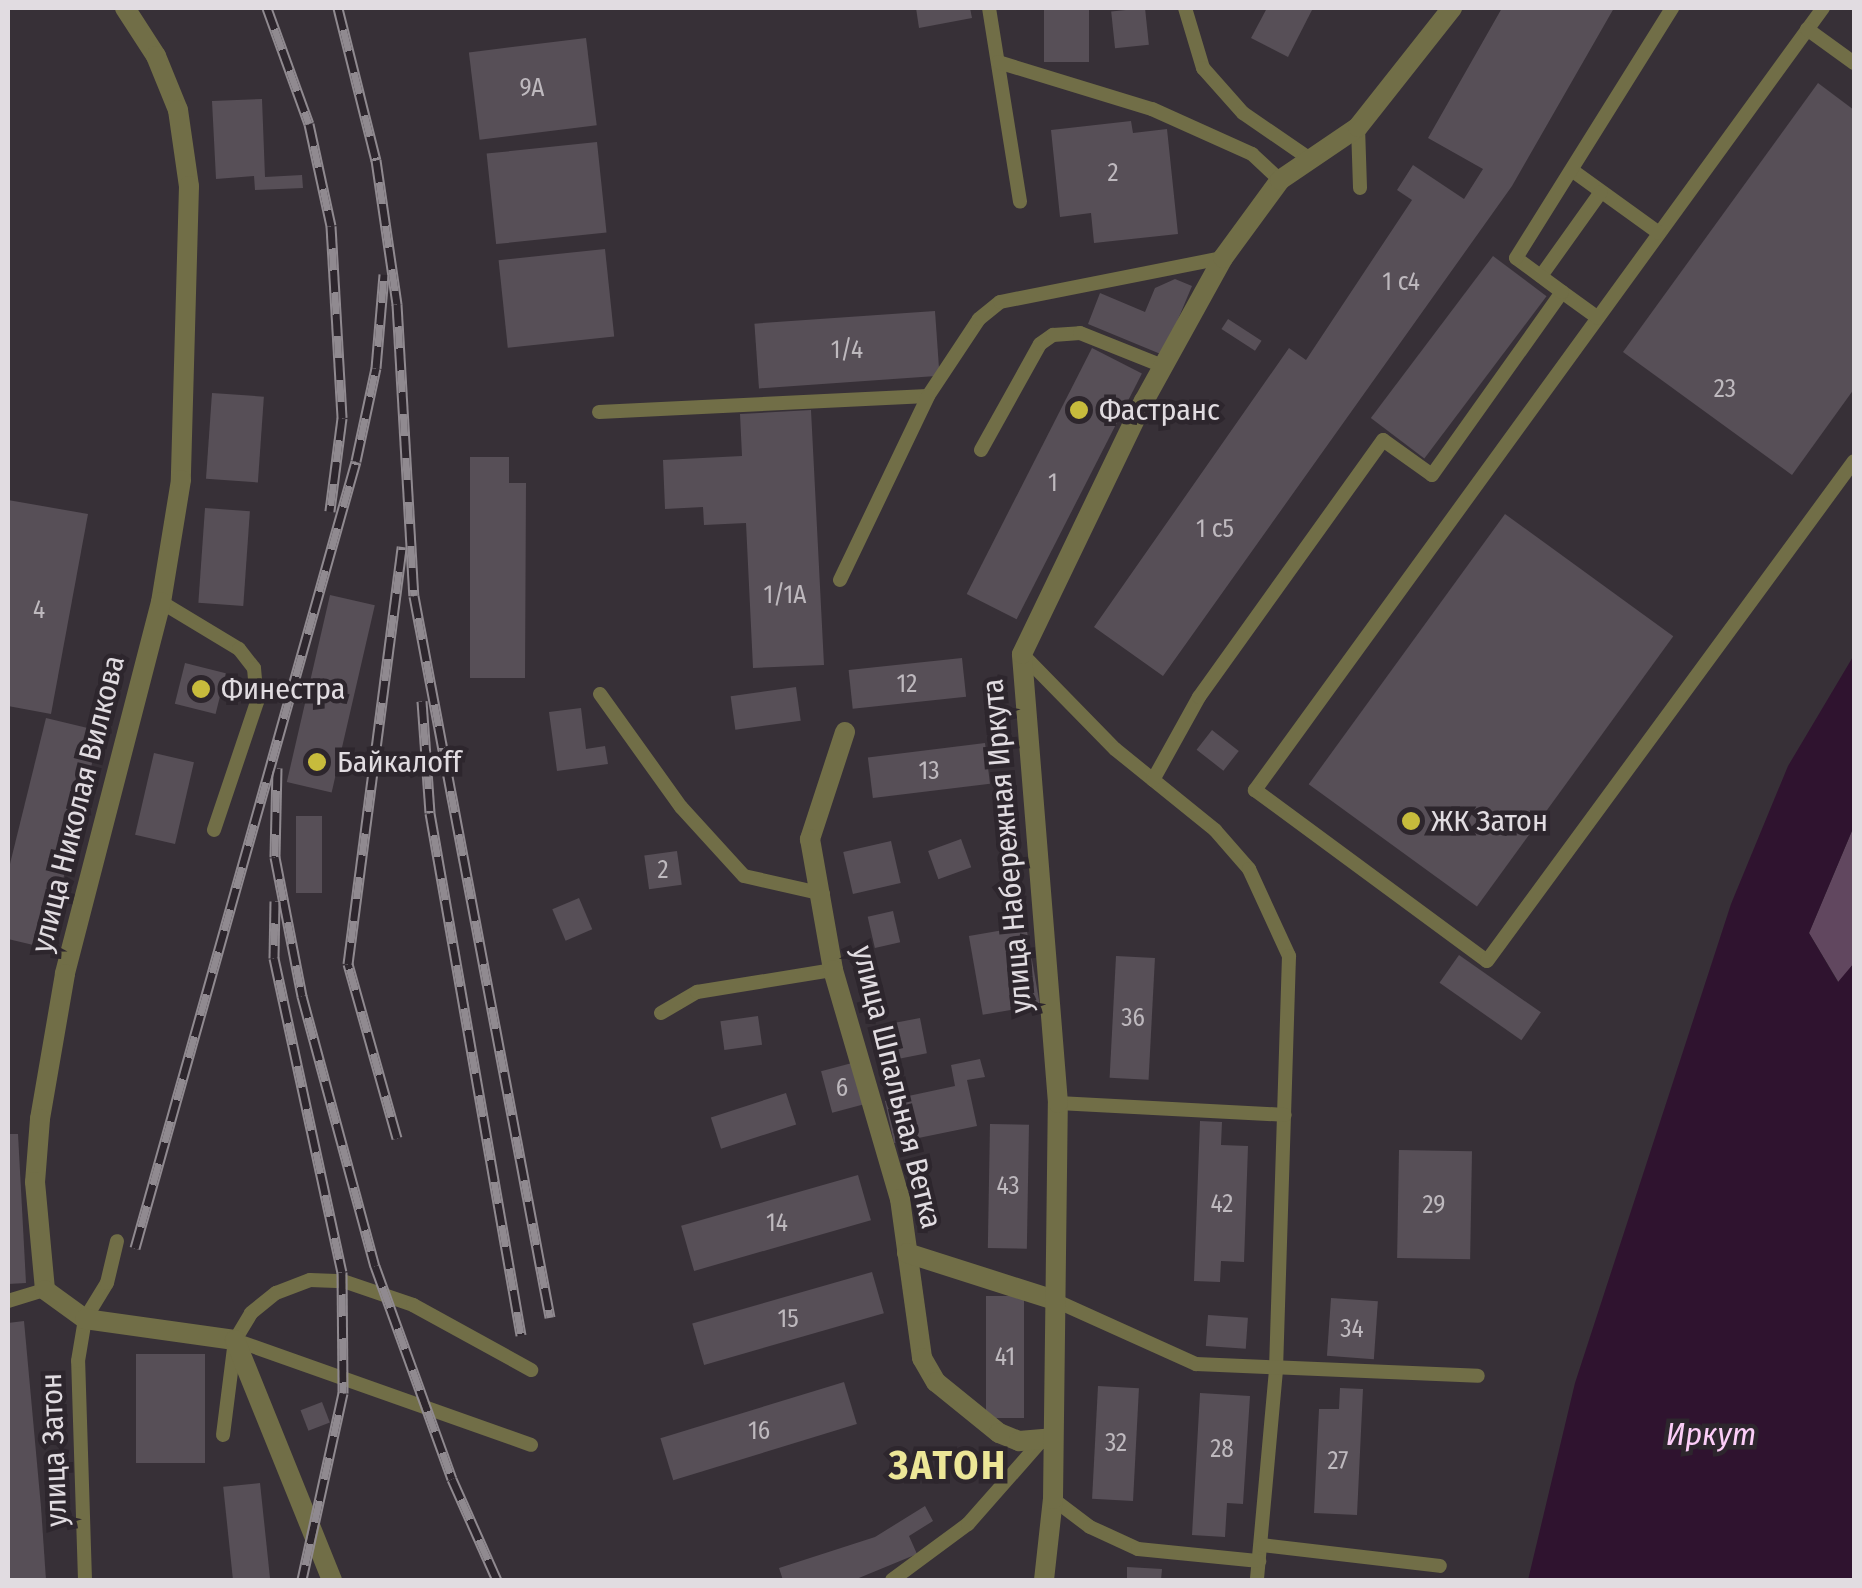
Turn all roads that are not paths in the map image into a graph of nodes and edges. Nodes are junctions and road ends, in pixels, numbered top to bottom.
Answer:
1 (125, 8) edge
2 (989, 8) edge
3 (1185, 8) edge
4 (1452, 8) edge
5 (1672, 8) edge
6 (1823, 8) edge
7 (1807, 29) junction
8 (998, 62) junction
9 (1854, 64) edge
10 (1358, 127) junction
11 (1310, 159) junction
12 (1573, 172) junction
13 (1280, 180) junction
14 (1360, 188) dead end
15 (1602, 192) junction
16 (1020, 202) dead end
17 (1659, 233) junction
18 (1222, 258) junction
19 (1541, 276) junction
20 (1562, 292) junction
21 (1598, 318) junction
22 (1163, 366) junction
23 (928, 396) junction
24 (600, 412) dead end
25 (982, 450) dead end
26 (1854, 460) edge
27 (840, 580) dead end
28 (161, 602) junction
29 (1022, 654) junction
30 (600, 694) dead end
31 (845, 732) dead end
32 (1153, 780) junction
33 (214, 830) dead end
34 (823, 894) junction
35 (833, 970) junction
36 (661, 1012) dead end
37 (1058, 1104) junction
38 (1286, 1116) junction
39 (117, 1241) dead end
40 (907, 1253) junction
41 (45, 1290) junction
42 (1054, 1300) junction
43 (8, 1301) edge
44 (85, 1318) junction
45 (235, 1340) junction
46 (531, 1370) dead end
47 (1276, 1370) junction
48 (1478, 1376) dead end
49 (223, 1435) dead end
50 (1048, 1439) junction
51 (531, 1444) dead end
52 (1053, 1499) junction
53 (1262, 1545) junction
54 (1259, 1561) junction
55 (1440, 1566) dead end
56 (85, 1580) edge
57 (332, 1580) edge
58 (892, 1580) edge
59 (1044, 1580) edge
60 (1257, 1580) edge

1 - 28 street, улица Николая Вилкова
2 - 8 lane
3 - 11 lane
4 - 10 street, улица Набережная Иркута
5 - 12 lane
6 - 7 lane
7 - 9 lane
7 - 17 lane
8 - 13 lane
8 - 16 lane
10 - 11 street, улица Набережная Иркута
10 - 14 lane
11 - 13 street, улица Набережная Иркута
12 - 15 lane
12 - 19 lane
13 - 18 street, улица Набережная Иркута
15 - 17 lane
15 - 19 lane
17 - 21 lane
18 - 22 street, улица Набережная Иркута
18 - 23 lane
19 - 20 lane
20 - 21 lane
20 - 32 lane
21 - 26 lane
22 - 25 lane
22 - 29 street, улица Набережная Иркута
23 - 24 lane
23 - 27 lane
28 - 33 lane
28 - 41 street, улица Николая Вилкова
29 - 32 lane
29 - 37 street, улица Набережная Иркута
30 - 34 lane
31 - 34 street, улица Шпальная Ветка
32 - 38 lane
34 - 35 street, улица Шпальная Ветка
35 - 36 lane
35 - 40 street, улица Шпальная Ветка
37 - 38 lane
37 - 42 street, улица Набережная Иркута
38 - 47 lane
39 - 44 lane
40 - 42 street
40 - 50 street, улица Шпальная Ветка
41 - 43 lane
41 - 44 street
42 - 47 lane
42 - 50 street, улица Набережная Иркута
44 - 45 street
44 - 56 lane, улица Затон
45 - 46 lane
45 - 49 lane
45 - 51 lane
45 - 57 street
47 - 48 lane
47 - 53 lane
50 - 52 street, улица Набережная Иркута
50 - 58 lane
52 - 54 lane
52 - 59 street, улица Набережная Иркута
53 - 54 lane
53 - 55 lane
54 - 60 lane

